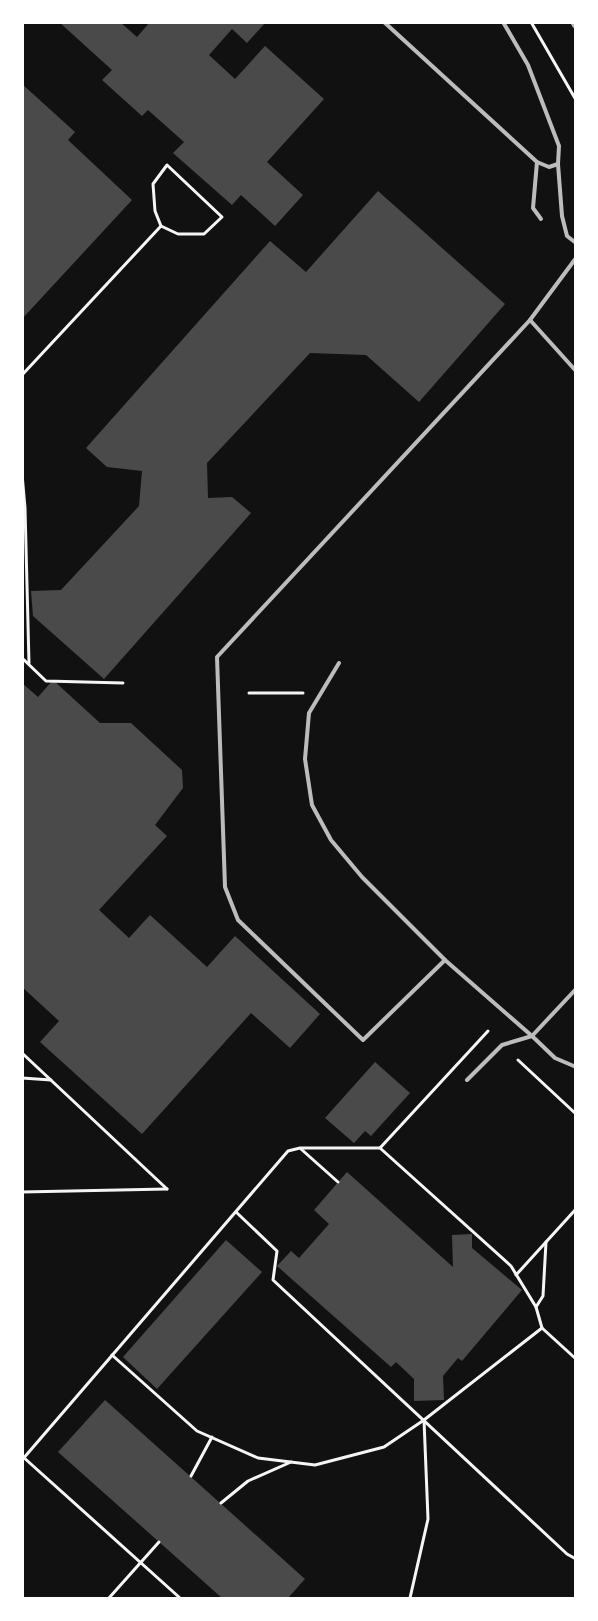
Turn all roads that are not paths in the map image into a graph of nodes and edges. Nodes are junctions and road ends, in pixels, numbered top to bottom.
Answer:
1 (384, 22) edge
2 (504, 22) edge
3 (537, 162) junction
4 (558, 164) junction
5 (541, 219) dead end
6 (576, 243) edge
7 (576, 258) edge
8 (530, 320) junction
9 (576, 371) edge
10 (339, 662) dead end
11 (445, 960) junction
12 (576, 988) edge
13 (532, 1036) junction
14 (576, 1067) edge
15 (467, 1080) dead end

1 - 3 lane
2 - 4 lane
3 - 4 lane
3 - 5 lane
4 - 6 lane
7 - 8 lane
8 - 9 lane
8 - 11 lane
10 - 11 lane
11 - 13 lane
12 - 13 lane
13 - 14 lane
13 - 15 lane

